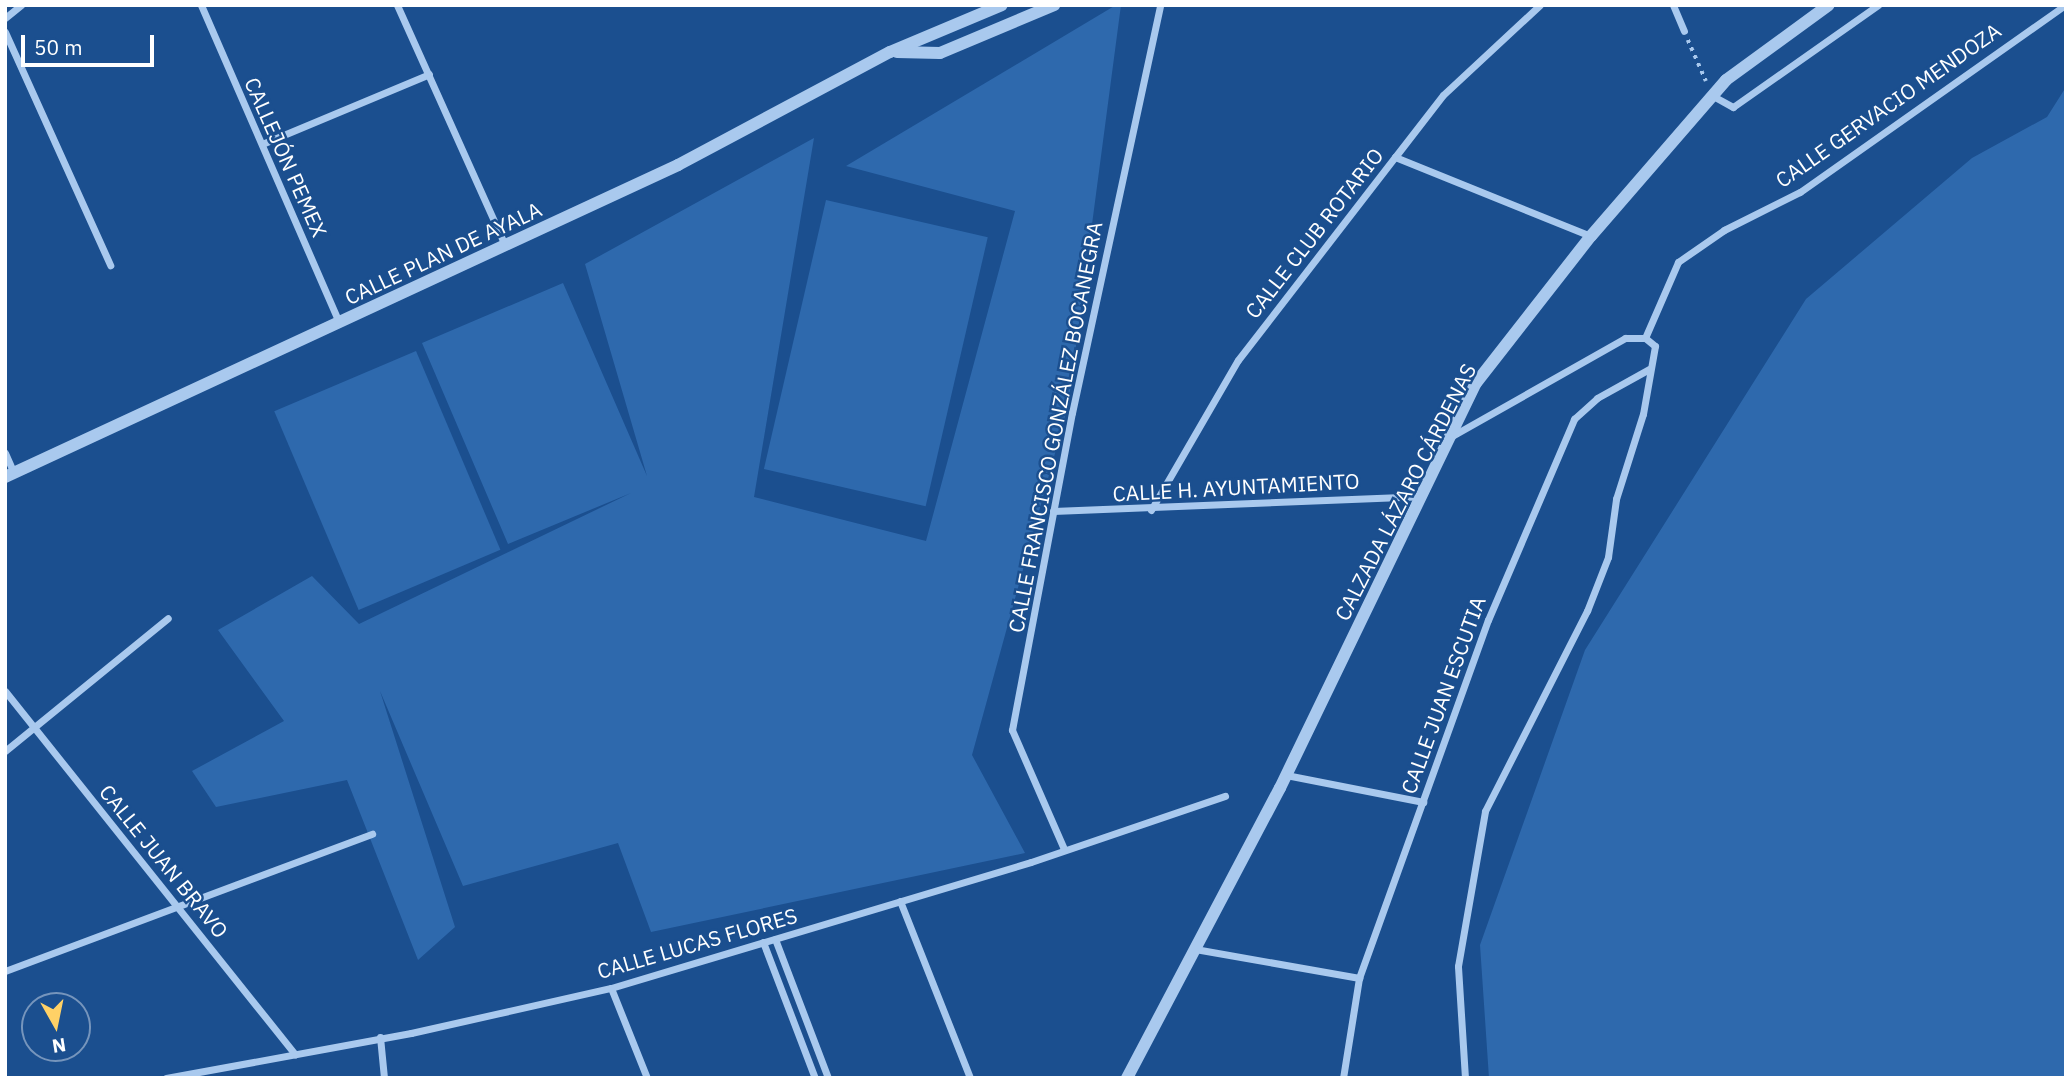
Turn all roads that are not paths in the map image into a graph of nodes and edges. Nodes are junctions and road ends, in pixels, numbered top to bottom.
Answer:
1 (21, 5) edge
2 (201, 5) edge
3 (397, 5) edge
4 (1002, 5) edge
5 (1054, 5) edge
6 (1160, 5) edge
7 (1540, 5) edge
8 (1673, 5) edge
9 (1829, 5) edge
10 (1878, 5) edge
11 (2065, 5) edge
12 (5, 18) edge
13 (1684, 31) road end
14 (5, 32) edge
15 (890, 52) junction
16 (429, 74) junction
17 (1713, 96) junction
18 (262, 144) junction
19 (1395, 157) junction
20 (1591, 236) junction
21 (505, 245) junction
22 (110, 265) dead end
23 (339, 323) junction
24 (1646, 338) junction
25 (1649, 369) junction
26 (1451, 436) junction
27 (5, 453) edge
28 (9, 475) edge
29 (1421, 496) junction
30 (1151, 510) junction
31 (1053, 511) junction
32 (168, 618) dead end
33 (5, 691) edge
34 (34, 727) junction
35 (5, 751) edge
36 (1286, 775) junction
37 (1225, 796) dead end
38 (1423, 802) junction
39 (372, 834) dead end
40 (1064, 849) junction
41 (900, 901) junction
42 (180, 909) junction
43 (775, 939) junction
44 (763, 942) junction
45 (1195, 949) junction
46 (5, 971) edge
47 (1359, 978) junction
48 (611, 988) junction
49 (380, 1037) junction
50 (295, 1054) junction
51 (166, 1078) edge
52 (384, 1078) edge
53 (647, 1078) edge
54 (815, 1078) edge
55 (828, 1078) edge
56 (970, 1078) edge
57 (1127, 1078) edge
58 (1343, 1078) edge
59 (1465, 1078) edge

1 - 12 street
2 - 18 street, CALLEJÓN PEMEX
3 - 16 street
4 - 15 street, CALLE PLAN DE AYALA
5 - 15 street, CALLE PLAN DE AYALA
6 - 31 street, CALLE FRANCISCO GONZÁLEZ BOCANEGRA
7 - 19 street, CALLE CLUB ROTARIO
8 - 13 street
9 - 17 street, CALZADA LÁZARO CÁRDENAS
10 - 17 street
11 - 24 street, CALLE GERVACIO MENDOZA
14 - 22 street
15 - 21 street, CALLE PLAN DE AYALA
16 - 18 street
16 - 21 street
17 - 20 street, CALZADA LÁZARO CÁRDENAS
18 - 23 street, CALLEJÓN PEMEX
19 - 20 street
19 - 30 street, CALLE CLUB ROTARIO
20 - 26 street, CALZADA LÁZARO CÁRDENAS
21 - 23 street, CALLE PLAN DE AYALA
23 - 28 street, CALLE PLAN DE AYALA
24 - 25 street, CALLE GERVACIO MENDOZA
24 - 26 street
25 - 38 street, CALLE JUAN ESCUTIA
25 - 59 street, CALLE GERVACIO MENDOZA
26 - 29 street, CALZADA LÁZARO CÁRDENAS
27 - 28 street
29 - 30 street, CALLE H. AYUNTAMIENTO
29 - 36 street, CALZADA LÁZARO CÁRDENAS
30 - 31 street, CALLE H. AYUNTAMIENTO
31 - 40 street, CALLE FRANCISCO GONZÁLEZ BOCANEGRA
32 - 34 street
33 - 34 street, CALLE JUAN BRAVO
34 - 35 street
34 - 42 street, CALLE JUAN BRAVO
36 - 38 street
36 - 45 street, CALZADA LÁZARO CÁRDENAS
37 - 40 street, CALLE LUCAS FLORES
38 - 47 street, CALLE JUAN ESCUTIA
39 - 42 street
40 - 41 street, CALLE LUCAS FLORES
41 - 43 street, CALLE LUCAS FLORES
41 - 56 street
42 - 46 street
42 - 50 street, CALLE JUAN BRAVO
43 - 44 street, CALLE LUCAS FLORES
43 - 55 street
44 - 48 street, CALLE LUCAS FLORES
44 - 54 street
45 - 47 street
45 - 57 street, CALZADA LÁZARO CÁRDENAS
47 - 58 street, CALLE JUAN ESCUTIA
48 - 49 street, CALLE LUCAS FLORES
48 - 53 street
49 - 50 street, CALLE LUCAS FLORES
49 - 52 street
50 - 51 street, CALLE LUCAS FLORES

